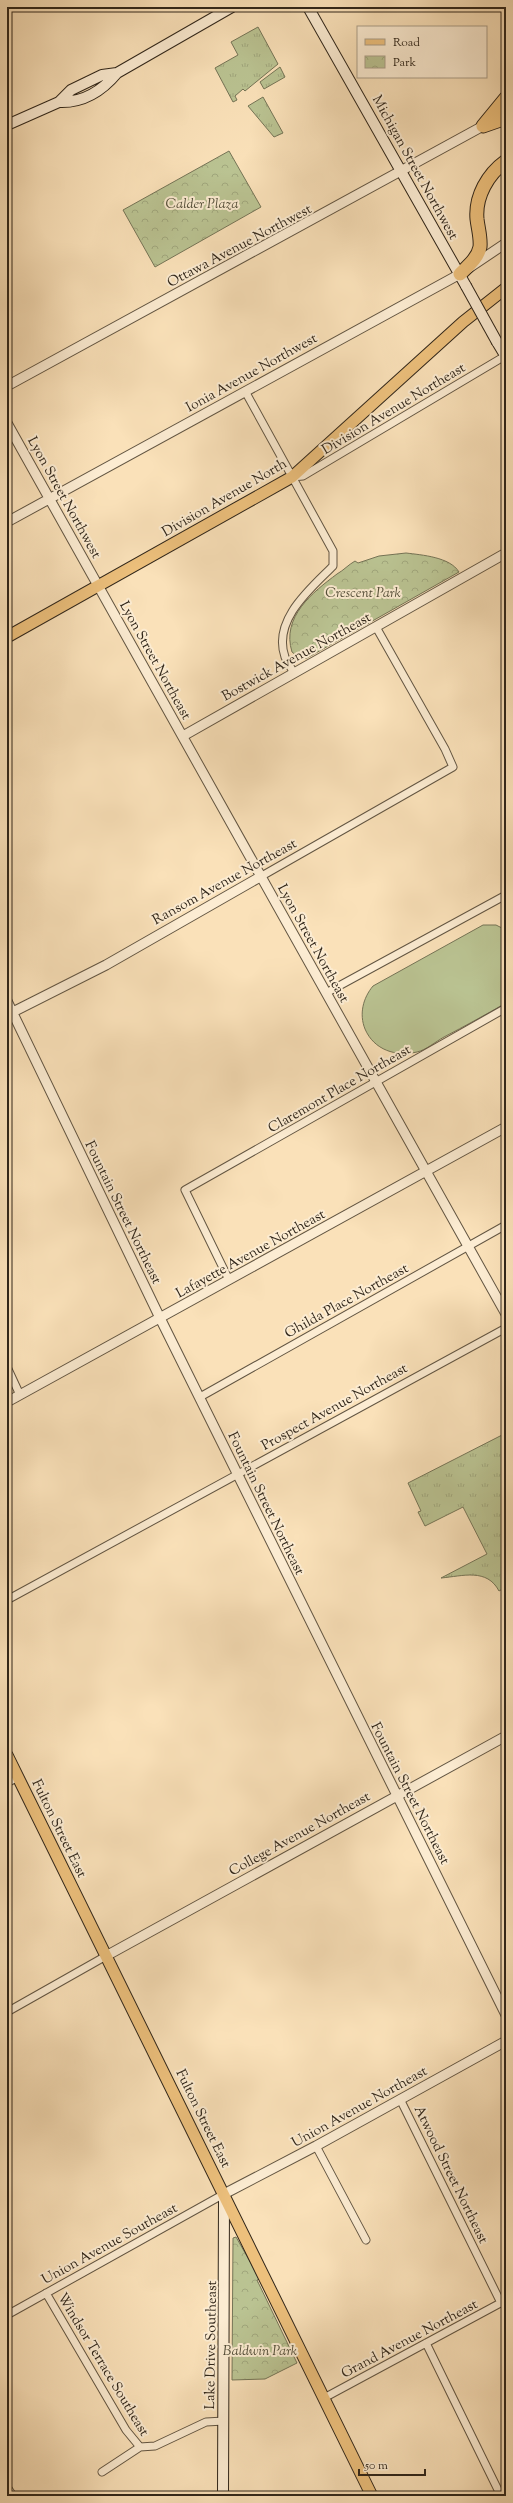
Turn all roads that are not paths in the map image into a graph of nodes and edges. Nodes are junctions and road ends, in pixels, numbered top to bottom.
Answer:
1 (232, 7) edge
2 (308, 7) edge
3 (506, 98) edge
4 (506, 118) edge
5 (7, 124) edge
6 (483, 126) junction
7 (506, 161) edge
8 (403, 172) junction
9 (506, 243) edge
10 (460, 274) junction
11 (506, 288) edge
12 (506, 356) edge
13 (7, 386) edge
14 (245, 391) junction
15 (7, 423) edge
16 (292, 477) junction
17 (50, 499) junction
18 (7, 522) edge
19 (506, 553) edge
20 (99, 586) junction
21 (376, 627) junction
22 (7, 637) edge
23 (294, 673) junction
24 (183, 736) junction
25 (260, 877) junction
26 (506, 895) edge
27 (326, 993) junction
28 (7, 1001) edge
29 (506, 1008) edge
30 (10, 1014) edge
31 (376, 1082) junction
32 (506, 1127) edge
33 (426, 1172) junction
34 (506, 1225) edge
35 (467, 1246) junction
36 (229, 1280) junction
37 (506, 1314) edge
38 (160, 1318) junction
39 (506, 1328) edge
40 (7, 1367) edge
41 (20, 1395) junction
42 (200, 1397) junction
43 (7, 1402) edge
44 (237, 1474) junction
45 (7, 1600) edge
46 (506, 1736) edge
47 (7, 1755) edge
48 (18, 1777) junction
49 (7, 1783) edge
50 (396, 1795) junction
51 (106, 1956) junction
52 (7, 2012) edge
53 (506, 2015) edge
54 (506, 2041) edge
55 (400, 2100) junction
56 (316, 2146) junction
57 (224, 2194) junction
58 (366, 2240) dead end
59 (46, 2293) junction
60 (504, 2301) edge
61 (7, 2315) edge
62 (426, 2343) junction
63 (324, 2398) junction
64 (224, 2421) junction
65 (140, 2447) junction
66 (102, 2472) dead end
67 (7, 2487) edge
68 (12, 2496) edge
69 (223, 2496) edge
70 (372, 2496) edge
71 (501, 2496) edge

1 - 5 main road
2 - 8 main road, Michigan Street Northwest
3 - 6 highway
4 - 6 highway
6 - 8 street, Ottawa Avenue Northwest
7 - 10 highway
8 - 10 main road, Michigan Street Northwest
8 - 13 street, Ottawa Avenue Northwest
9 - 10 street, Ionia Avenue Northwest
10 - 12 main road, Michigan Street Northwest, bridge
10 - 14 street, Ionia Avenue Northwest
11 - 16 main road, Division Avenue North
12 - 16 street, Division Avenue Northeast
14 - 16 street
14 - 17 street, Ionia Avenue Northwest
15 - 17 street, Lyon Street Northwest
16 - 20 main road, Division Avenue North
16 - 23 street
17 - 18 street, Ionia Avenue Northwest
17 - 20 street, Lyon Street Northwest
19 - 21 street, Bostwick Avenue Northeast
20 - 22 main road, Division Avenue North
20 - 24 street, Lyon Street Northeast
21 - 23 street, Bostwick Avenue Northeast
21 - 25 street, Ransom Avenue Northeast
23 - 24 street, Bostwick Avenue Northeast
24 - 25 street, Lyon Street Northeast
25 - 27 street, Lyon Street Northeast
25 - 30 street, Ransom Avenue Northeast
26 - 27 street
27 - 31 street, Lyon Street Northeast
28 - 30 street, Fountain Street Northeast
29 - 31 street, Claremont Place Northeast
30 - 38 street, Fountain Street Northeast
31 - 33 street, Lyon Street Northeast
31 - 36 street, Claremont Place Northeast
32 - 33 street, Lafayette Avenue Northeast
33 - 35 street, Lyon Street Northeast
33 - 36 street, Lafayette Avenue Northeast
34 - 35 street, Ghilda Place Northeast
35 - 37 street, Lyon Street Northeast
35 - 42 street, Ghilda Place Northeast
36 - 38 street, Lafayette Avenue Northeast
38 - 41 street, Lafayette Avenue Northeast
38 - 42 street, Fountain Street Northeast
39 - 44 street, Prospect Avenue Northeast
40 - 41 street
41 - 43 street, Lafayette Avenue Northeast
42 - 44 street, Fountain Street Northeast
44 - 45 street, Prospect Avenue Northeast
44 - 50 street, Fountain Street Northeast
46 - 50 street, College Avenue Northeast
47 - 48 main road, Fulton Street East
48 - 49 street
48 - 51 main road, Fulton Street East
50 - 51 street, College Avenue Northeast
50 - 53 street, Fountain Street Northeast
51 - 52 street
51 - 57 main road, Fulton Street East
54 - 55 street, Union Avenue Northeast
55 - 56 street, Union Avenue Northeast
55 - 60 street, Atwood Street Northeast
56 - 57 street, Union Avenue Northeast
56 - 58 street
57 - 59 street, Union Avenue Southeast
57 - 63 main road, Fulton Street East
57 - 64 main road, Lake Drive Southeast
59 - 61 street, Union Avenue Southeast
59 - 65 street, Windsor Terrace Southeast
60 - 62 street, Grand Avenue Northeast
62 - 63 street, Grand Avenue Northeast
62 - 71 street
63 - 70 main road, Fulton Street East
64 - 65 street
64 - 69 main road, Lake Drive Southeast
65 - 66 street
67 - 68 street

